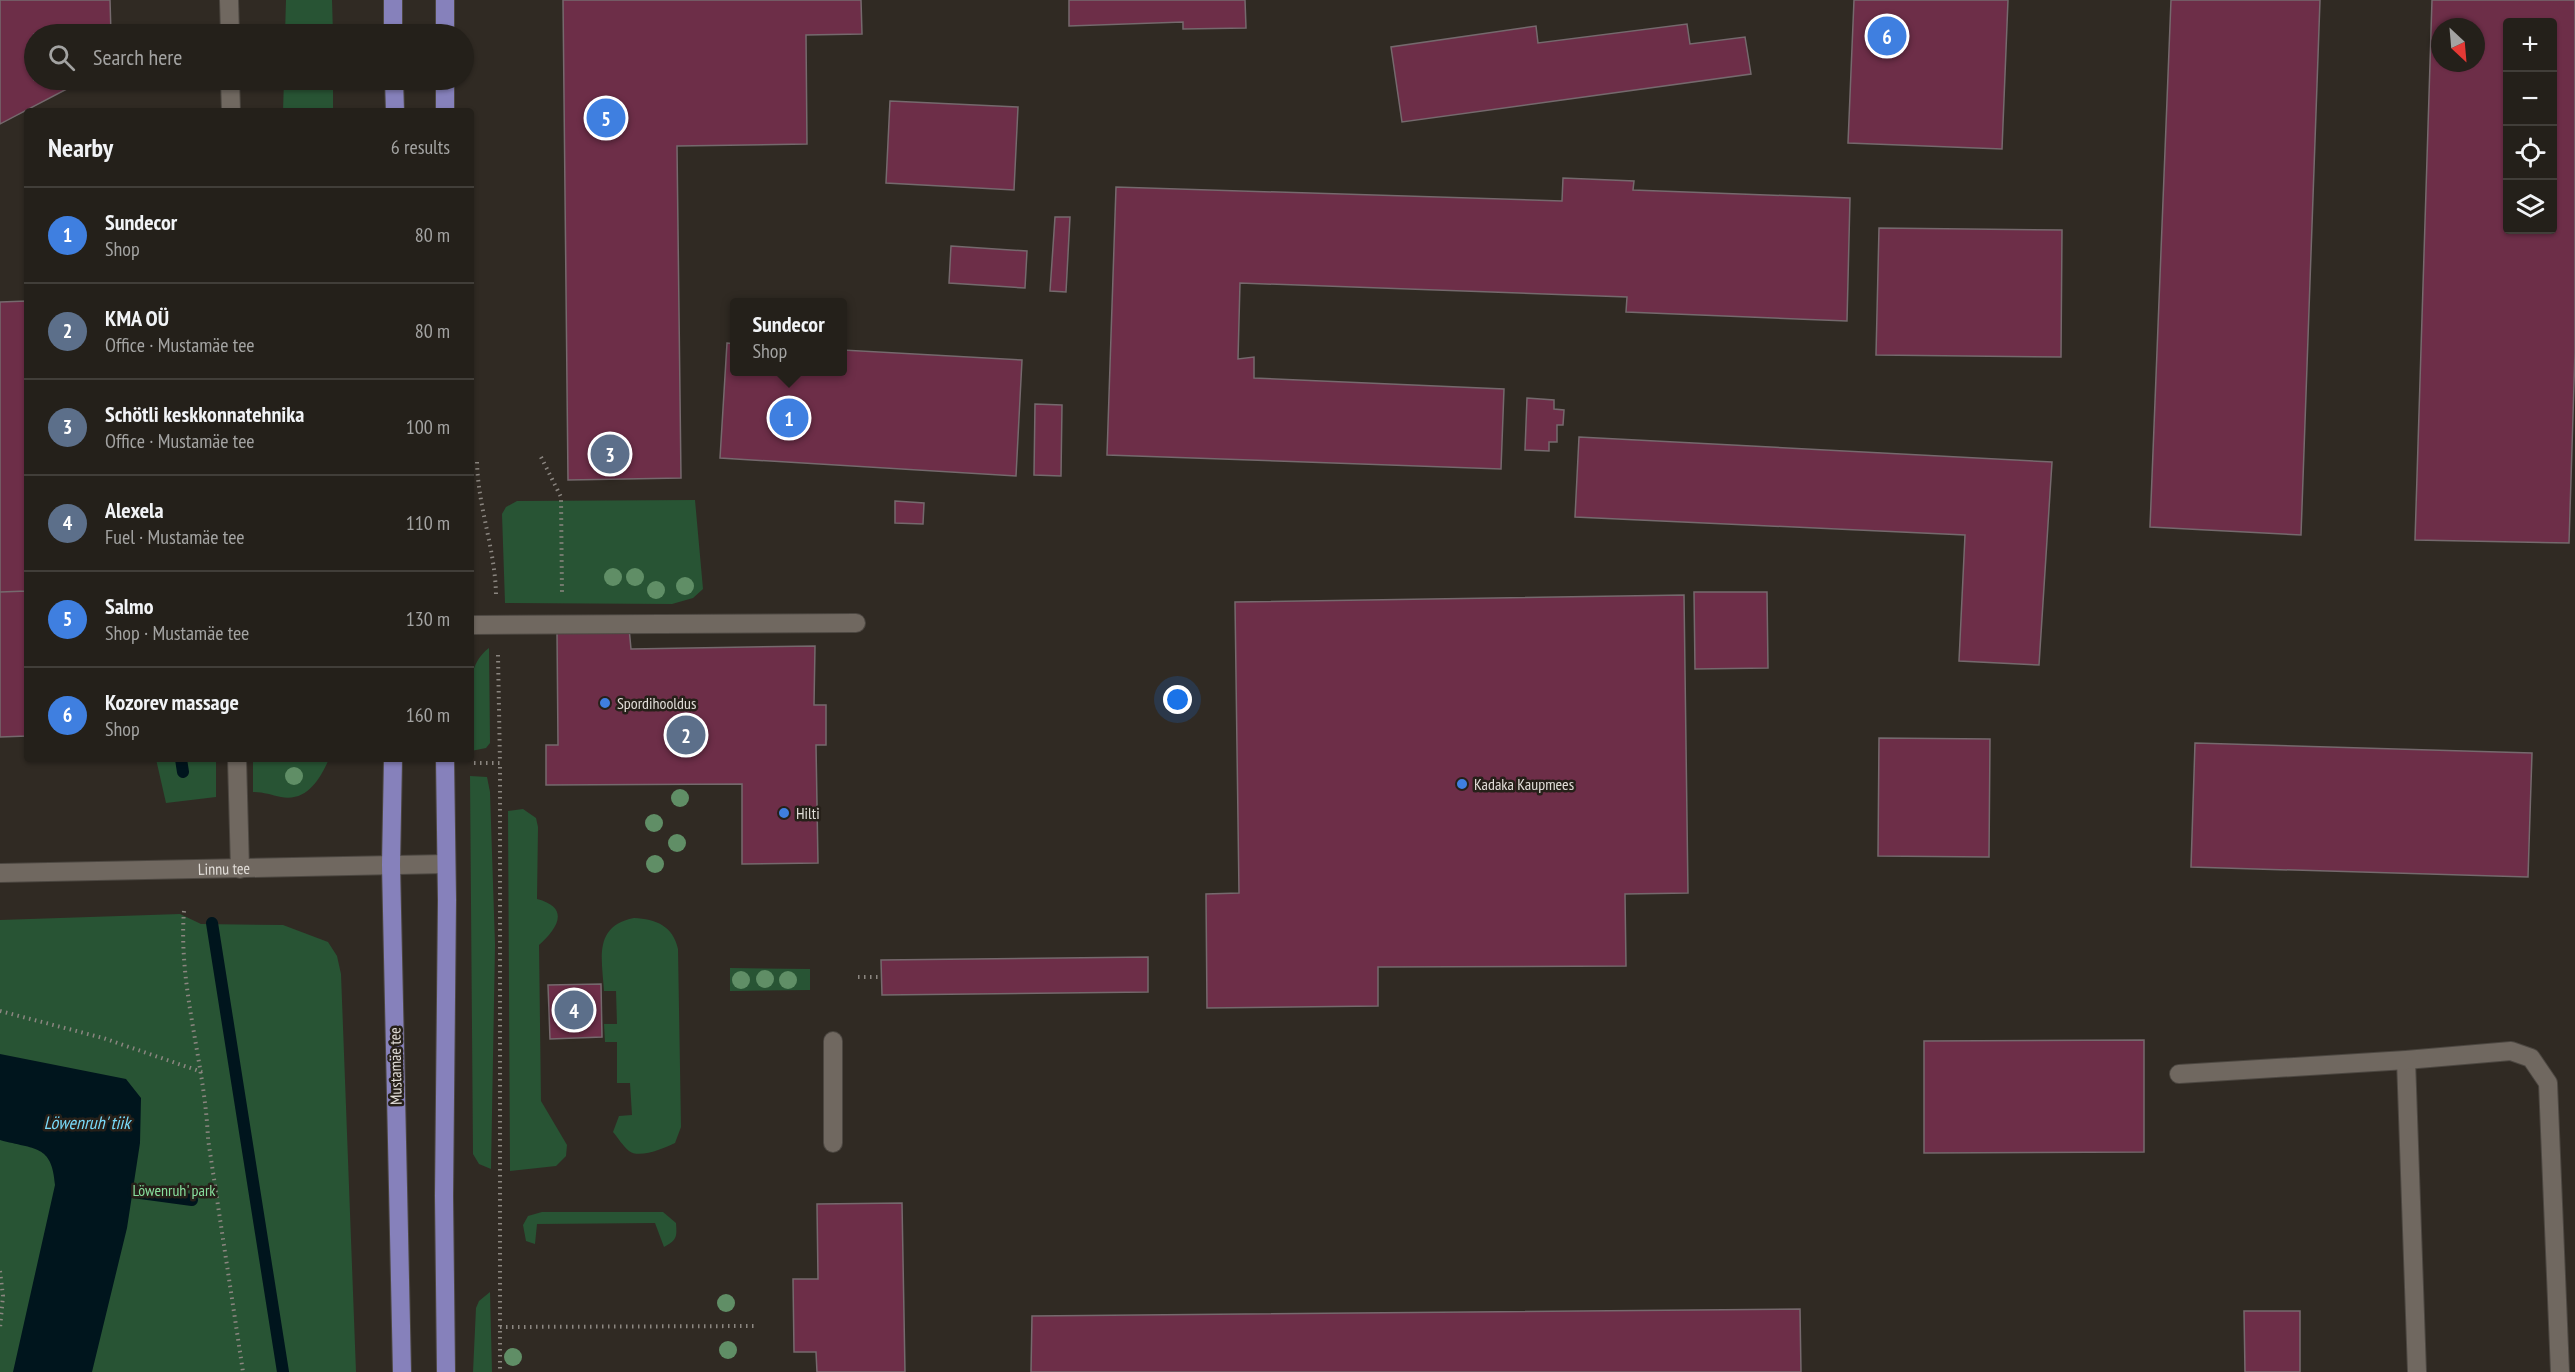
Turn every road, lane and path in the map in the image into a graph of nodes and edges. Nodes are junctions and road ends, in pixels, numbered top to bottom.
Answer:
1 (230, 0) edge
2 (393, 0) edge
3 (445, 0) edge
4 (230, 24) edge
5 (393, 24) edge
6 (445, 24) edge
7 (230, 90) edge
8 (394, 90) edge
9 (445, 90) edge
10 (231, 108) edge
11 (395, 108) edge
12 (445, 108) edge
13 (541, 457) dead end
14 (855, 623) dead end
15 (474, 625) edge
16 (563, 625) junction
17 (237, 762) edge
18 (393, 762) edge
19 (445, 762) edge
20 (469, 763) dead end
21 (446, 864) junction
22 (391, 865) junction
23 (240, 869) junction
24 (0, 873) edge
25 (184, 911) dead end
26 (858, 977) dead end
27 (881, 977) dead end
28 (0, 1011) edge
29 (833, 1041) dead end
30 (2406, 1060) junction
31 (202, 1072) junction
32 (2179, 1074) dead end
33 (833, 1143) dead end
34 (0, 1271) edge
35 (755, 1326) dead end
36 (500, 1327) junction
37 (0, 1328) edge
38 (243, 1372) edge
39 (402, 1372) edge
40 (446, 1372) edge
41 (500, 1372) edge
42 (2417, 1372) edge
43 (2560, 1372) edge

1 - 4 street
2 - 5 main road
3 - 6 main road
7 - 10 street
8 - 11 main road
9 - 12 main road
13 - 16 path
14 - 16 street
15 - 16 street
17 - 23 street
18 - 22 main road, Mustamäe tee
19 - 21 main road
20 - 36 path
21 - 22 street, Linnu tee
21 - 40 main road
22 - 23 street, Linnu tee
22 - 39 main road, Mustamäe tee
23 - 24 street, Linnu tee
25 - 31 path
26 - 27 path
28 - 31 path
29 - 33 street
30 - 32 street
30 - 42 street
30 - 43 street
31 - 38 path
34 - 37 path
35 - 36 path
36 - 41 path

